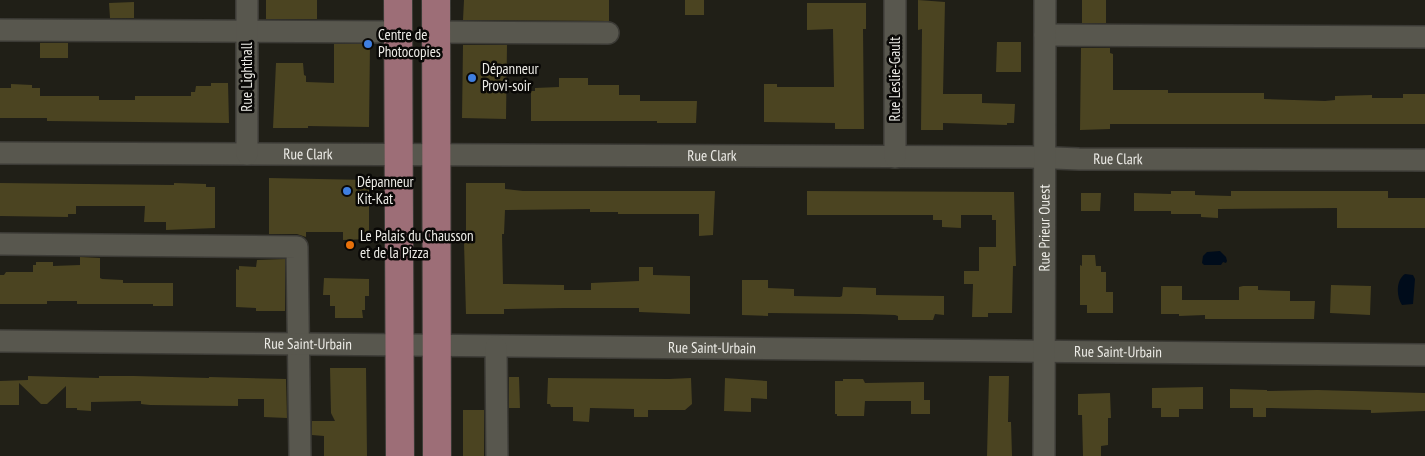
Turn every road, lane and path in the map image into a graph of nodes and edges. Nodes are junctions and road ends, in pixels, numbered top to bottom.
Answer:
1 (247, 0) edge
2 (398, 0) edge
3 (436, 0) edge
4 (895, 0) edge
5 (1045, 0) edge
6 (0, 30) edge
7 (247, 31) junction
8 (398, 32) junction
9 (436, 32) junction
10 (608, 33) dead end
11 (1045, 35) junction
12 (1425, 37) edge
13 (0, 153) edge
14 (247, 154) junction
15 (399, 154) junction
16 (436, 156) junction
17 (895, 157) junction
18 (1044, 158) junction
19 (1425, 160) edge
20 (0, 244) edge
21 (0, 341) edge
22 (298, 343) junction
23 (400, 344) junction
24 (437, 345) junction
25 (496, 346) junction
26 (1044, 350) junction
27 (1425, 355) edge
28 (300, 456) edge
29 (400, 456) edge
30 (437, 456) edge
31 (497, 456) edge
32 (1044, 456) edge

1 - 7 street, Rue Lighthall
2 - 8 main road
3 - 9 main road
4 - 17 street, Rue Leslie-Gault
5 - 11 street, Rue Prieur Ouest
6 - 7 street
7 - 8 street
7 - 14 street, Rue Lighthall
8 - 15 main road
9 - 10 street
9 - 16 main road
11 - 12 street
11 - 18 street, Rue Prieur Ouest
13 - 14 street, Rue Clark
14 - 15 street, Rue Clark
15 - 16 street, Rue Clark
15 - 23 main road
16 - 17 street, Rue Clark
16 - 24 main road
17 - 18 street, Rue Clark
18 - 19 street, Rue Clark
18 - 26 street, Rue Prieur Ouest
20 - 22 street
21 - 22 street, Rue Saint-Urbain
22 - 23 street, Rue Saint-Urbain
22 - 28 street
23 - 24 street, Rue Saint-Urbain
23 - 29 main road
24 - 25 street, Rue Saint-Urbain
24 - 30 main road
25 - 26 street, Rue Saint-Urbain
25 - 31 street
26 - 27 street, Rue Saint-Urbain
26 - 32 street, Rue Prieur Ouest

